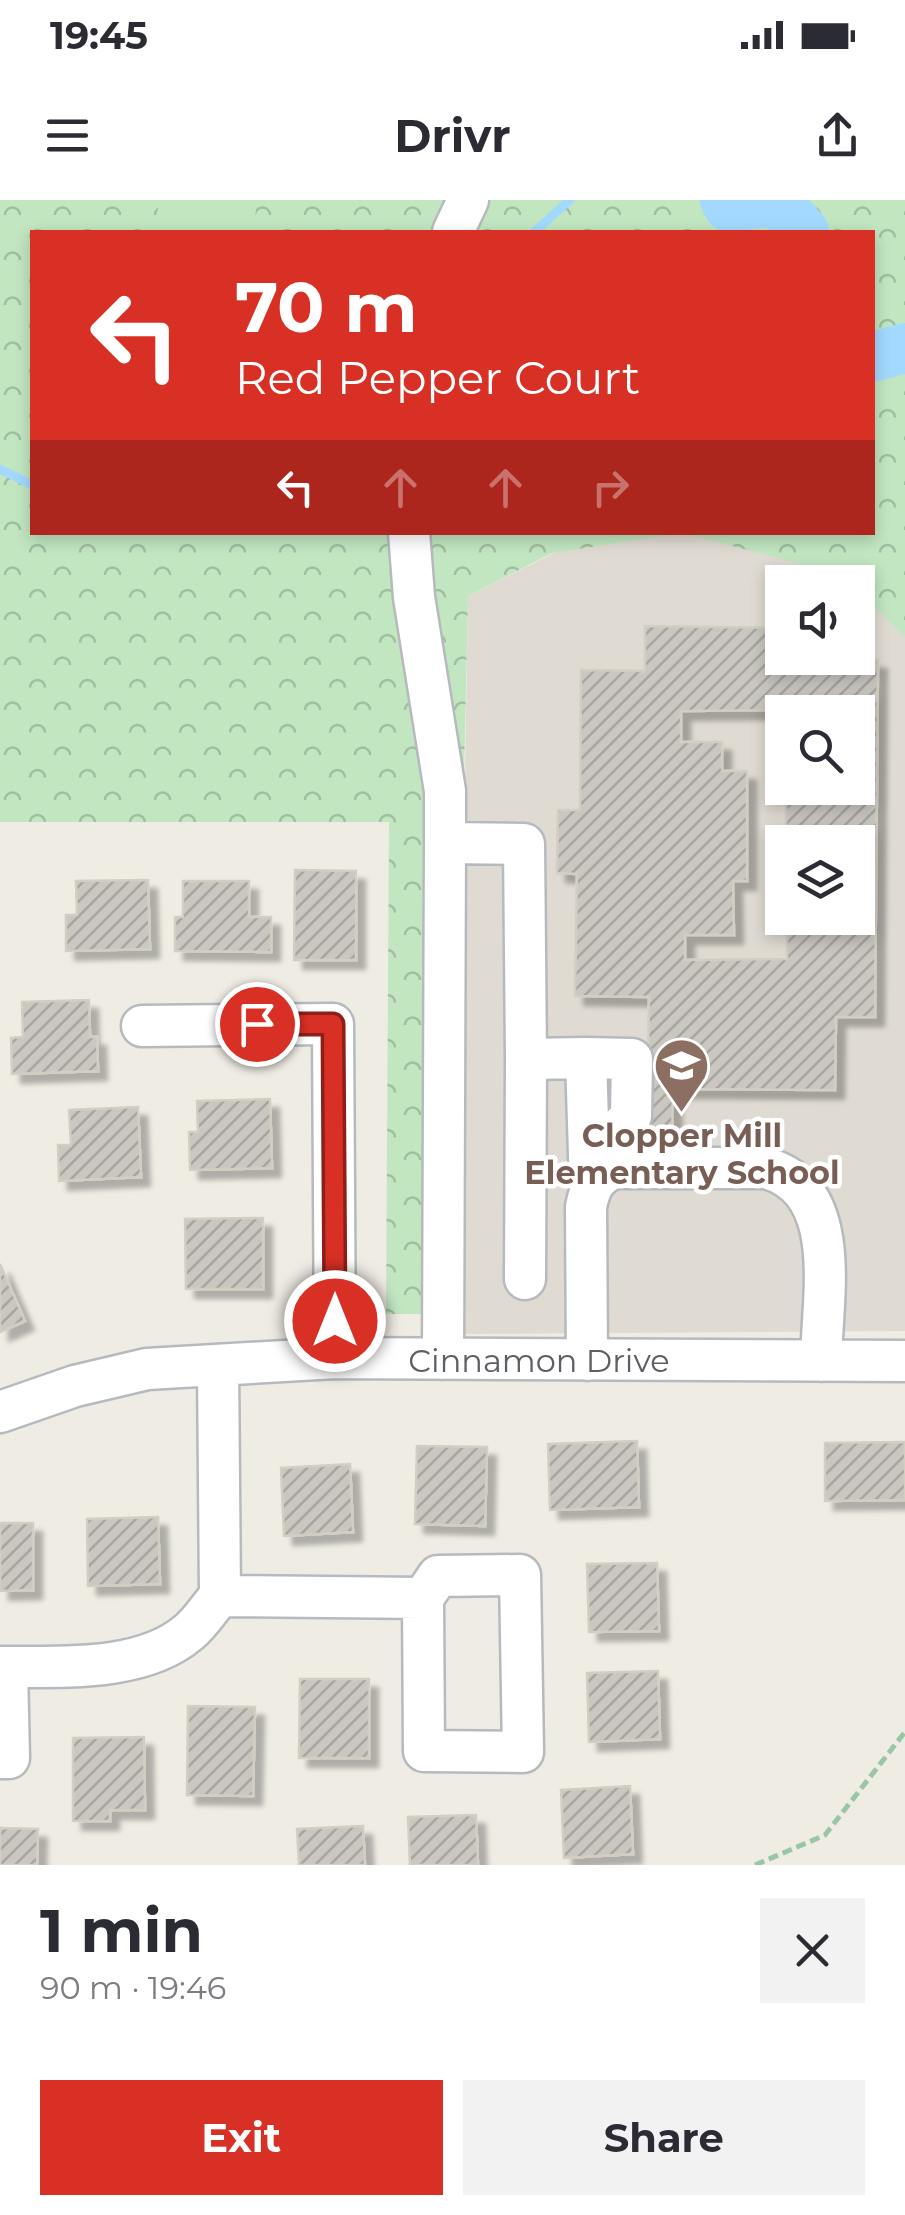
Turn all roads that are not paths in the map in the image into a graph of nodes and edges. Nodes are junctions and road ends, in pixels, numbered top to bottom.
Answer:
1 (468, 200) edge
2 (455, 230) edge
3 (409, 535) edge
4 (445, 843) junction
5 (142, 1026) dead end
6 (526, 1059) junction
7 (590, 1186) junction
8 (525, 1280) dead end
9 (336, 1358) junction
10 (443, 1359) junction
11 (588, 1360) junction
12 (821, 1361) junction
13 (905, 1361) edge
14 (218, 1365) junction
15 (0, 1412) edge
16 (220, 1596) junction
17 (423, 1598) junction
18 (3, 1667) edge
19 (0, 1758) edge

1 - 2 street
3 - 4 street
4 - 6 street
4 - 10 street
5 - 9 street
6 - 7 street
6 - 8 street
7 - 11 street
7 - 12 street
9 - 10 street, Cinnamon Drive
9 - 14 street, Cinnamon Drive
10 - 11 street, Cinnamon Drive
11 - 12 street, Cinnamon Drive
12 - 13 street, Cinnamon Drive
14 - 15 street, Cinnamon Drive
14 - 16 street
16 - 17 street
16 - 18 street
17 - 17 street
18 - 19 street

